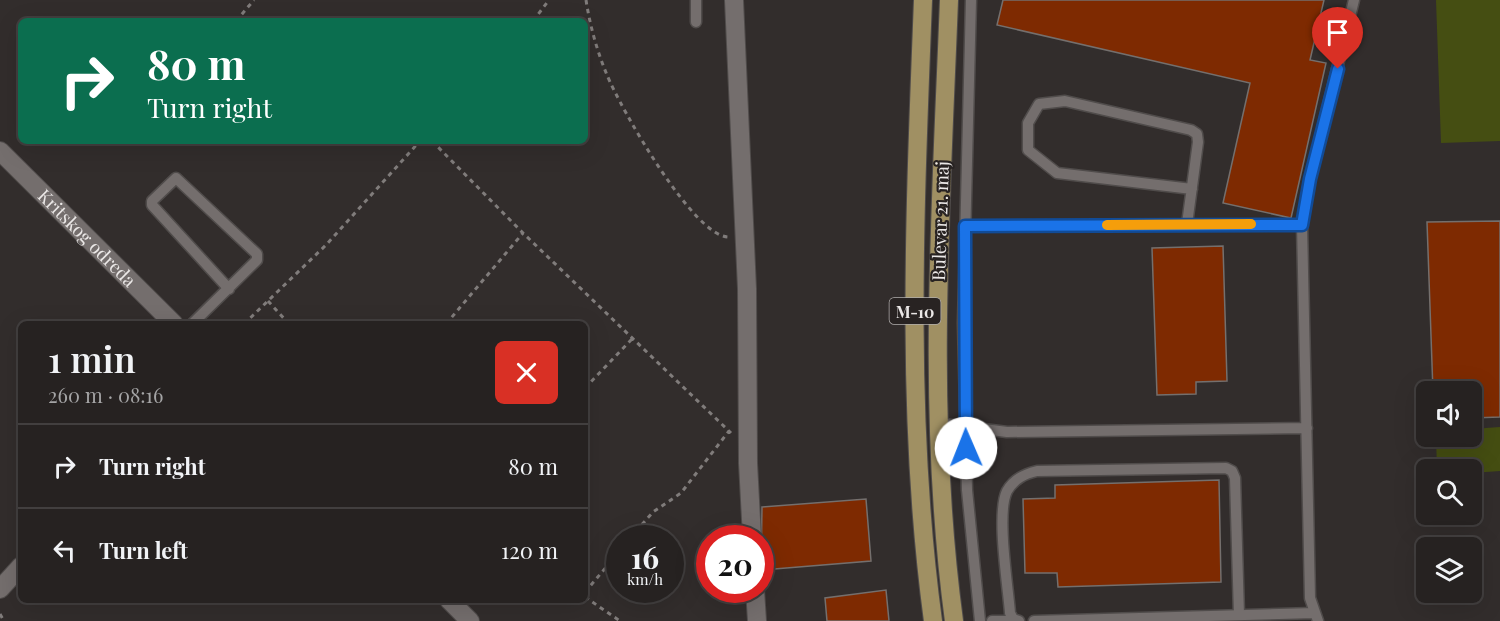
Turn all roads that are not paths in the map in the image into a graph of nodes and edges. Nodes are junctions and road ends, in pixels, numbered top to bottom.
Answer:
1 (696, 0) edge
2 (734, 0) edge
3 (923, 0) edge
4 (949, 0) edge
5 (971, 0) edge
6 (1354, 0) edge
7 (696, 22) dead end
8 (0, 151) edge
9 (1192, 189) junction
10 (1187, 224) junction
11 (1302, 225) junction
12 (965, 226) junction
13 (229, 289) junction
14 (171, 321) edge
15 (195, 321) edge
16 (937, 423) junction
17 (966, 427) junction
18 (1307, 428) junction
19 (751, 525) edge
20 (18, 569) edge
21 (0, 589) edge
22 (452, 603) edge
23 (756, 603) edge
24 (1239, 615) junction
25 (1316, 617) edge
26 (1015, 620) edge
27 (470, 621) edge
28 (757, 621) edge
29 (933, 621) edge
30 (954, 621) edge
31 (980, 621) edge
32 (992, 621) edge
33 (1034, 621) edge

1 - 7 lane
2 - 19 street
3 - 29 main road, Bulevar 21. maj / M-10
4 - 16 main road, Bulevar 21. maj / M-10
5 - 12 lane
6 - 11 lane
8 - 14 street, Kritskog odreda
9 - 9 lane
9 - 10 lane
10 - 11 lane
10 - 12 lane
11 - 18 lane
12 - 17 lane
13 - 13 lane
13 - 15 lane
16 - 17 lane
16 - 30 main road, Bulevar 21. maj / M-10
17 - 18 lane
17 - 31 lane
18 - 25 lane
20 - 21 street
22 - 27 street
23 - 28 street
24 - 25 lane
24 - 26 lane
24 - 33 lane
26 - 32 lane

